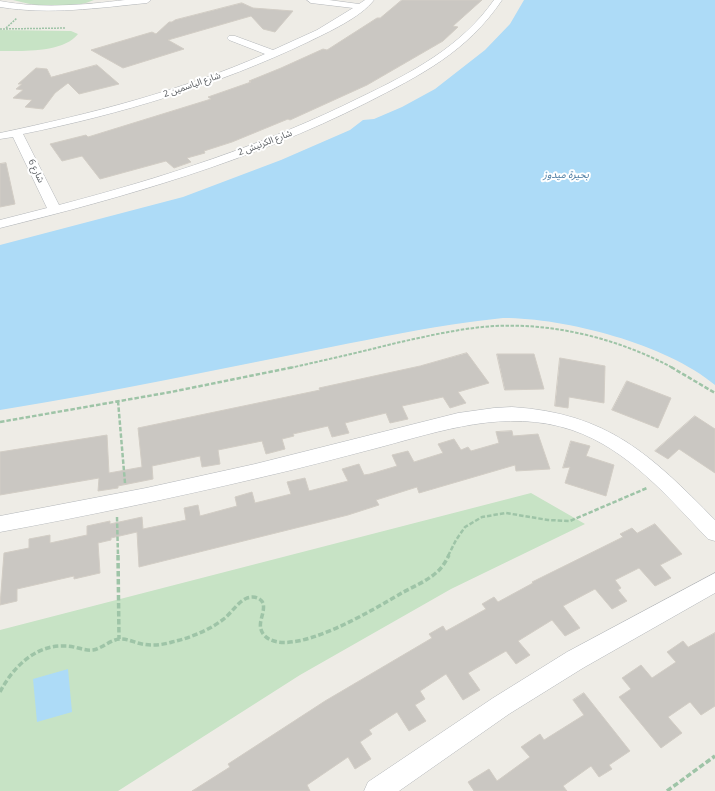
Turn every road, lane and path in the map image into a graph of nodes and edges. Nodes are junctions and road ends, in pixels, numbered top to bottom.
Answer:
1 (147, 0) edge
2 (311, 0) edge
3 (370, 0) edge
4 (498, 0) edge
5 (0, 4) edge
6 (361, 7) junction
7 (66, 28) dead end
8 (0, 29) edge
9 (232, 38) dead end
10 (274, 54) junction
11 (17, 133) junction
12 (0, 136) edge
13 (54, 209) junction
14 (0, 224) edge
15 (715, 393) edge
16 (118, 401) junction
17 (0, 422) edge
18 (664, 480) junction
19 (122, 501) junction
20 (0, 524) edge
21 (715, 533) edge
22 (715, 582) edge
23 (119, 639) junction
24 (0, 692) edge
25 (715, 756) edge
26 (377, 791) edge
27 (666, 791) edge

1 - 5 street
2 - 6 street
3 - 6 street, شارع الياسمين 2
4 - 13 street, شارع الكرنيش 2
6 - 10 street, شارع الياسمين 2
7 - 8 path
9 - 10 street
10 - 11 street, شارع الياسمين 2
11 - 12 street, شارع الياسمين 2
11 - 13 street, شارع 6
13 - 14 street, شارع الكرنيش 2
15 - 16 path
16 - 17 path
16 - 19 path
18 - 19 street
18 - 21 street
18 - 23 path
19 - 20 street
19 - 23 path
22 - 26 street
23 - 24 path
25 - 27 path

